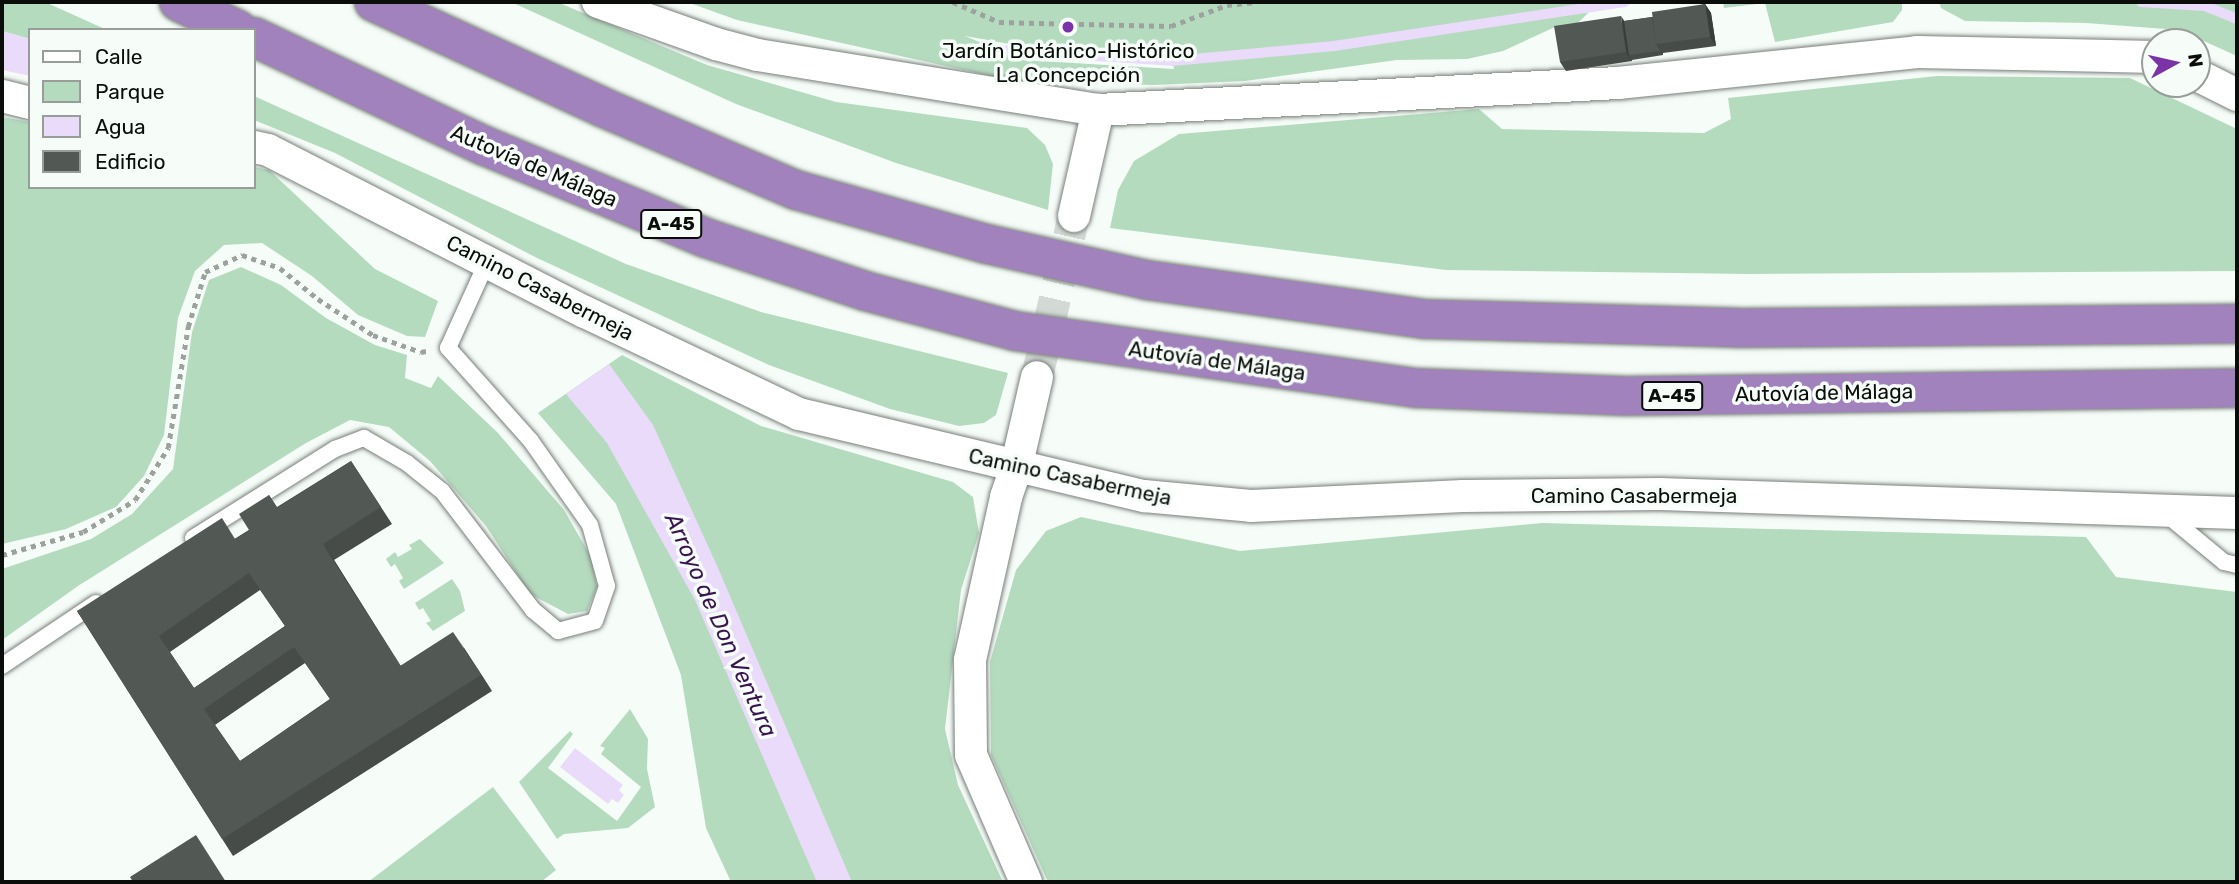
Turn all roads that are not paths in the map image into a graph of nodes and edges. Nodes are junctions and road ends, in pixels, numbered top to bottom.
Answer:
1 (179, 2) edge
2 (374, 2) edge
3 (598, 2) edge
4 (234, 28) edge
5 (256, 38) edge
6 (2141, 57) edge
7 (2211, 82) edge
8 (2237, 95) edge
9 (2, 96) edge
10 (28, 102) edge
11 (1098, 110) junction
12 (256, 147) edge
13 (1074, 216) tunnel mouth
14 (487, 262) junction
15 (2237, 324) edge
16 (1037, 377) tunnel mouth
17 (2237, 388) edge
18 (1016, 468) junction
19 (2164, 512) junction
20 (2237, 513) edge
21 (2237, 523) edge
22 (174, 550) edge
23 (2237, 565) edge
24 (105, 597) edge
25 (2, 666) edge
26 (1026, 882) edge

1 - 4 highway
2 - 15 highway
3 - 11 street
5 - 17 highway, Autovía de Málaga / A-45
6 - 11 street
7 - 8 street
9 - 10 street
11 - 13 street
12 - 14 street, Camino Casabermeja
14 - 18 street, Camino Casabermeja
14 - 22 lane
16 - 18 street
18 - 19 street, Camino Casabermeja
18 - 26 street
19 - 20 street
19 - 21 street
19 - 23 lane
24 - 25 lane

